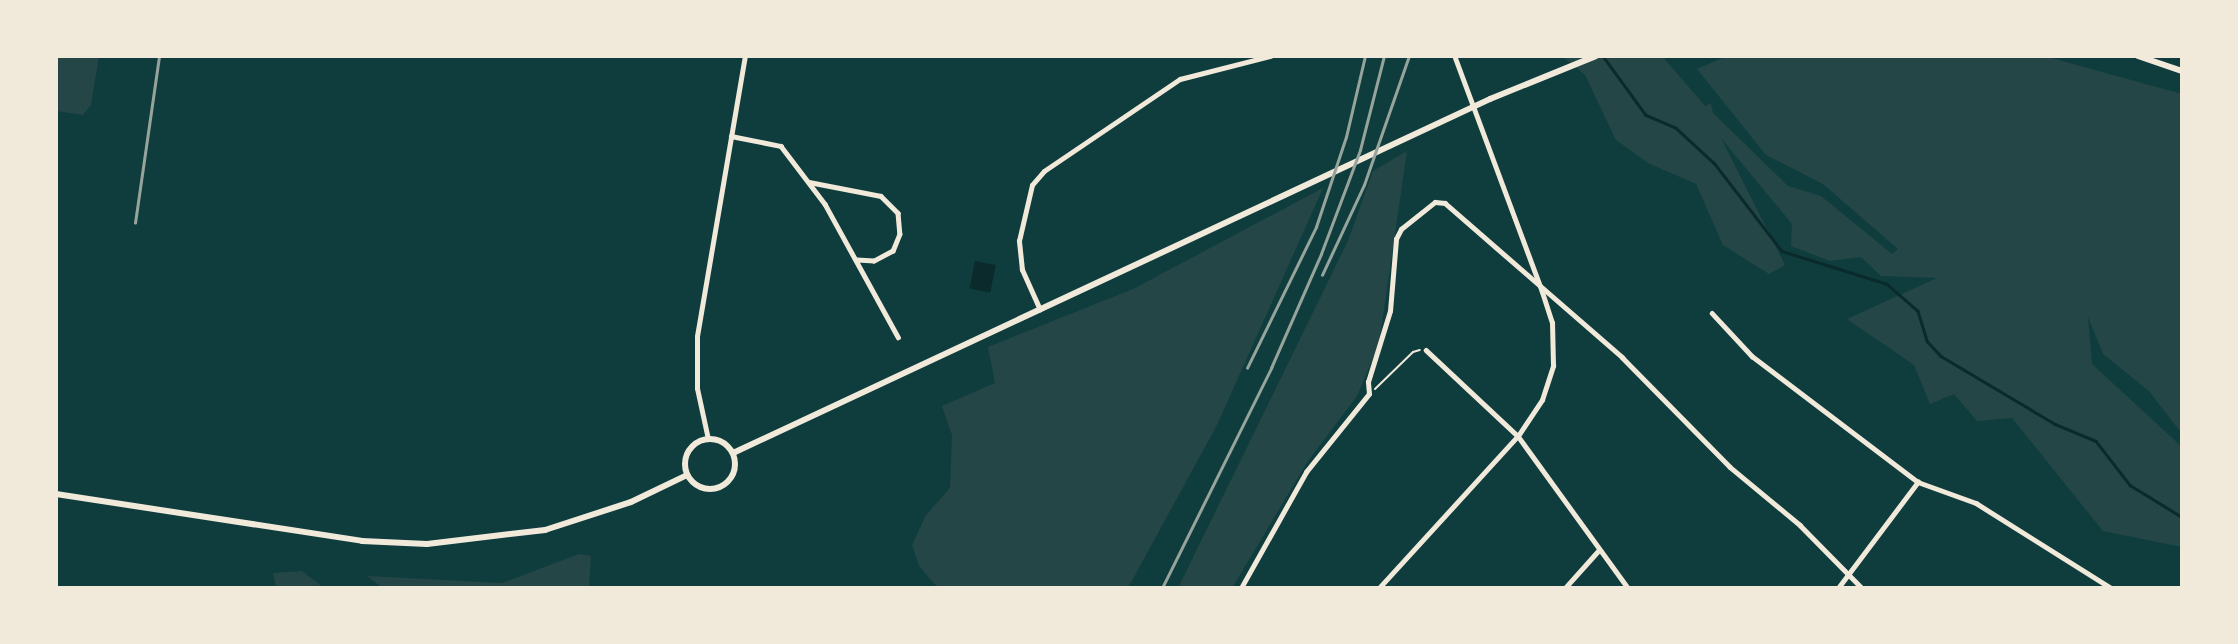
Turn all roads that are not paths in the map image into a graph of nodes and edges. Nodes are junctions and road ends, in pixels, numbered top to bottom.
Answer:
1 (745, 56) edge
2 (1270, 56) edge
3 (1454, 56) edge
4 (1596, 56) edge
5 (2138, 56) edge
6 (2182, 71) edge
7 (732, 136) junction
8 (808, 181) junction
9 (856, 260) junction
10 (1542, 292) junction
11 (1040, 310) junction
12 (1712, 313) dead end
13 (898, 337) dead end
14 (1426, 350) road end
15 (1518, 436) junction
16 (708, 439) junction
17 (733, 453) junction
18 (687, 475) junction
19 (1918, 482) junction
20 (56, 494) edge
21 (1599, 550) junction
22 (1849, 573) junction
23 (1241, 588) edge
24 (1379, 588) edge
25 (1565, 588) edge
26 (1628, 588) edge
27 (1838, 588) edge
28 (1862, 588) edge
29 (2111, 588) edge

1 - 7 street
2 - 11 street
3 - 10 street
4 - 11 main road
5 - 6 main road
7 - 8 street
7 - 16 street
8 - 9 street
8 - 9 street
9 - 13 street
10 - 15 street
10 - 22 street
10 - 23 street
11 - 17 main road
12 - 19 street
14 - 15 street
15 - 21 street
15 - 24 street
16 - 17 main road
16 - 18 main road
17 - 18 main road
18 - 20 main road
19 - 22 street
19 - 29 street
21 - 25 street
21 - 26 street
22 - 27 street
22 - 28 street

